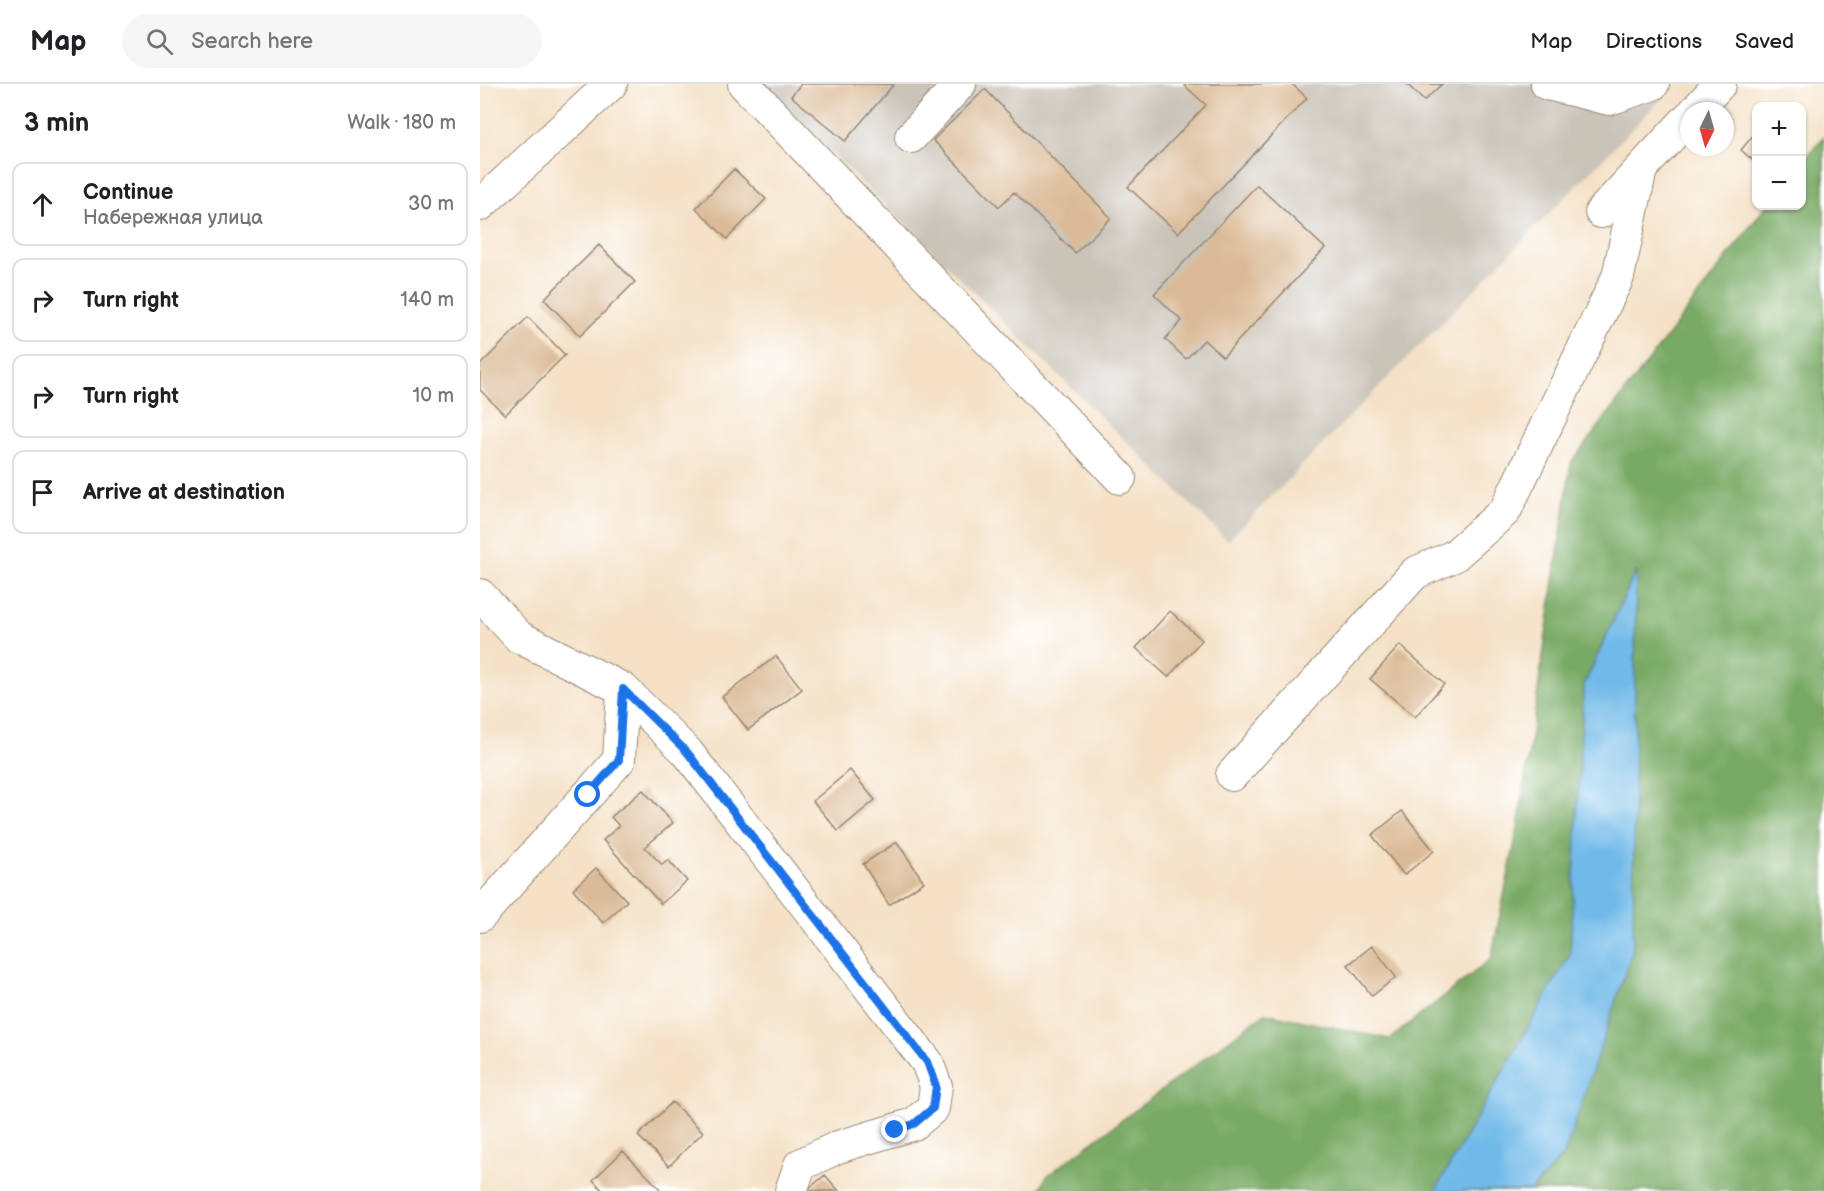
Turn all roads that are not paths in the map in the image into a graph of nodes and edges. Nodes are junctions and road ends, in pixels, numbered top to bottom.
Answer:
1 (611, 84) edge
2 (744, 84) edge
3 (960, 84) edge
4 (1547, 84) edge
5 (1653, 84) edge
6 (1720, 84) edge
7 (1703, 102) edge
8 (1680, 127) edge
9 (911, 137) dead end
10 (1641, 169) junction
11 (480, 205) edge
12 (1601, 212) dead end
13 (1120, 478) dead end
14 (480, 595) edge
15 (623, 689) junction
16 (1232, 775) dead end
17 (480, 916) edge
18 (791, 1191) edge

1 - 11 street
2 - 13 street
3 - 9 street
4 - 5 street
6 - 7 street
8 - 10 street
10 - 12 street
10 - 16 street
14 - 15 street
15 - 17 street
15 - 18 street

